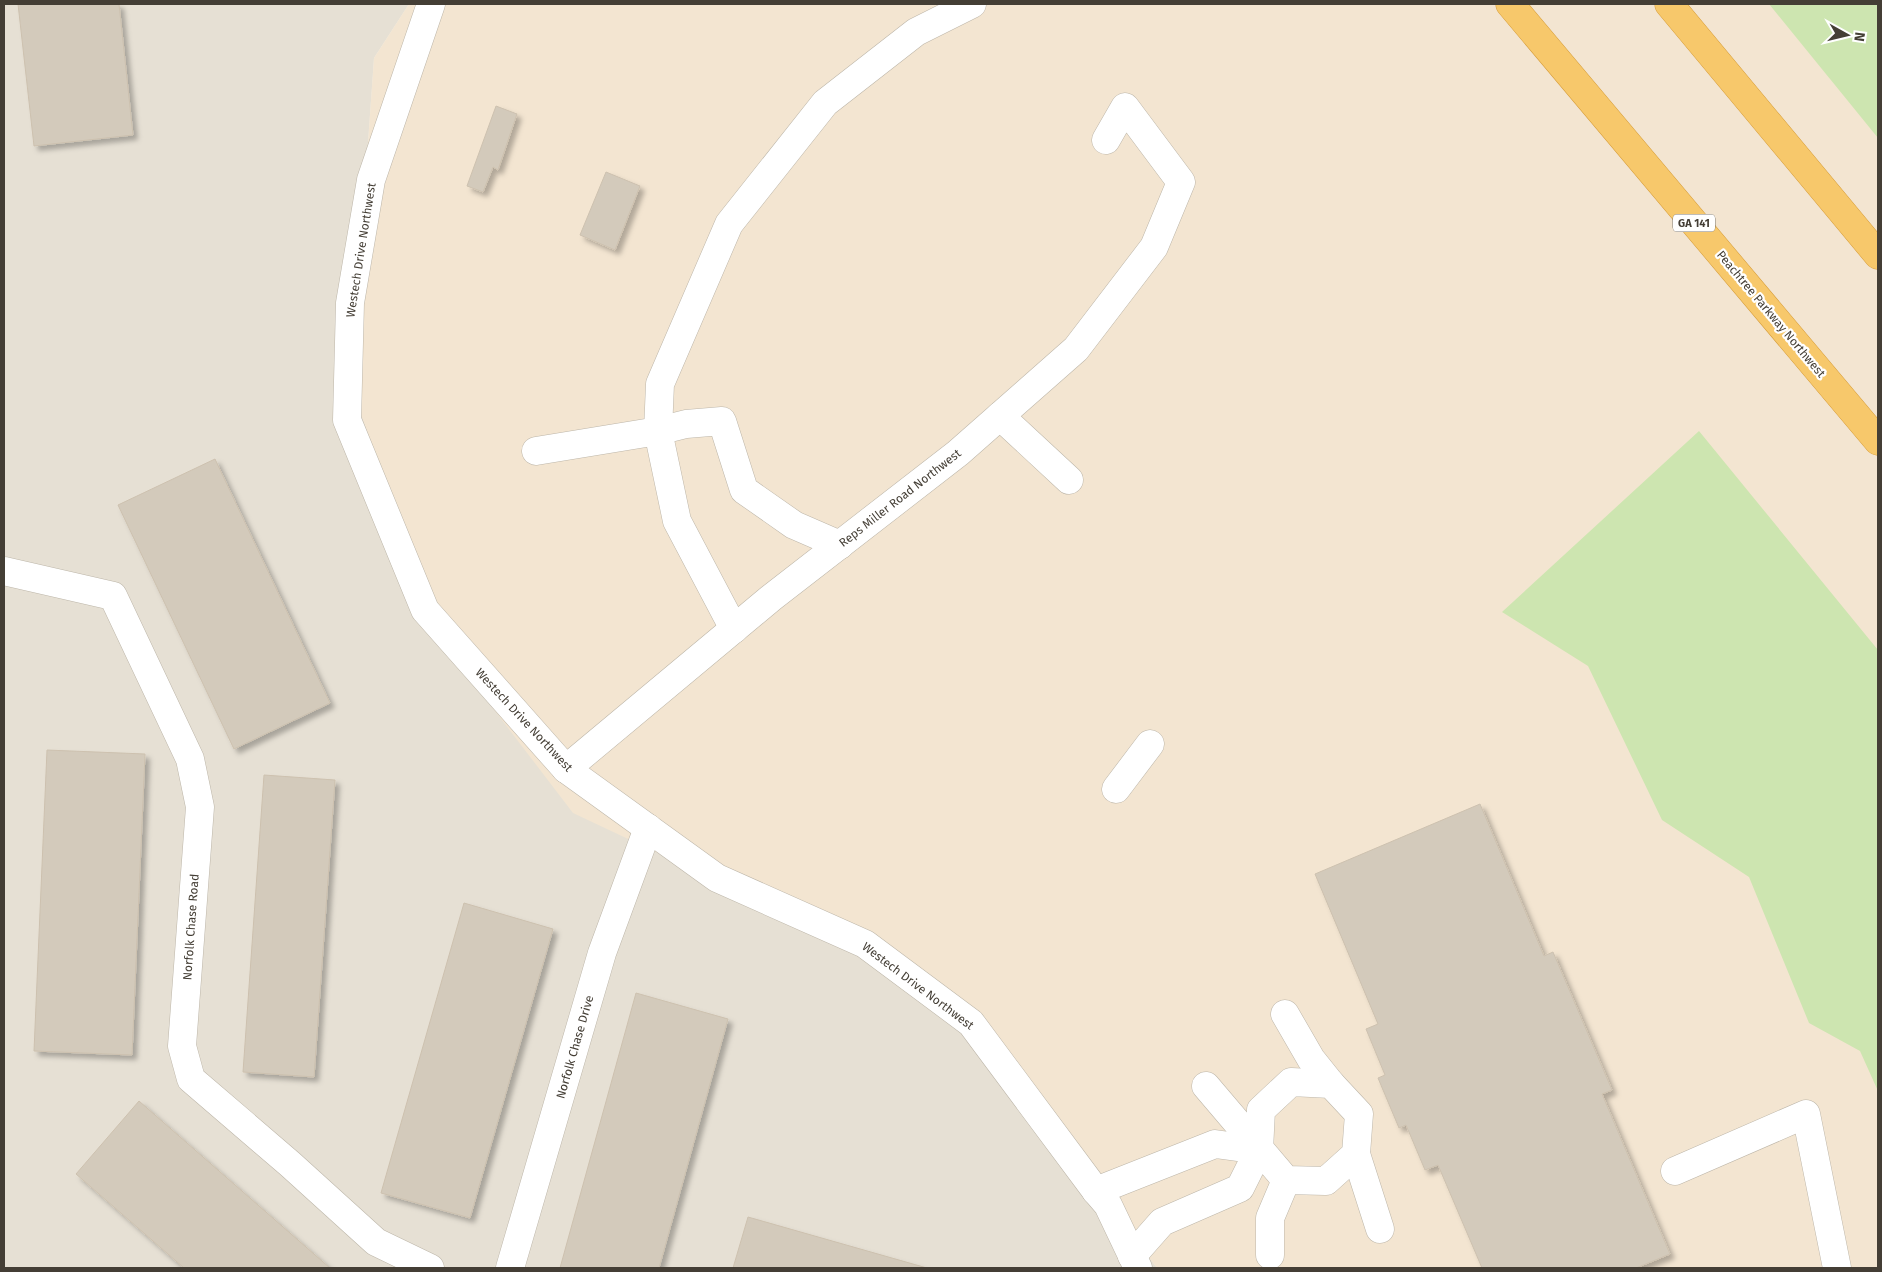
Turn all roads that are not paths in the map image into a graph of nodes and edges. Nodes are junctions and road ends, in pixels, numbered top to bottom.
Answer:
1 (431, 4) edge
2 (972, 4) edge
3 (1510, 4) edge
4 (1669, 4) edge
5 (1106, 140) dead end
6 (1878, 255) edge
7 (1000, 416) junction
8 (658, 431) junction
9 (1878, 442) edge
10 (536, 452) dead end
11 (1069, 480) dead end
12 (840, 545) junction
13 (4, 572) edge
14 (734, 629) junction
15 (1150, 744) dead end
16 (566, 769) junction
17 (1116, 789) dead end
18 (648, 828) junction
19 (1285, 1014) dead end
20 (1331, 1084) junction
21 (1206, 1086) dead end
22 (1259, 1150) junction
23 (1356, 1154) junction
24 (1675, 1171) dead end
25 (1286, 1180) junction
26 (1096, 1191) junction
27 (1380, 1229) dead end
28 (1270, 1255) dead end
29 (1135, 1262) edge
30 (430, 1268) edge
31 (510, 1268) edge
32 (1837, 1268) edge

1 - 16 street, Westech Drive Northwest
2 - 8 street
3 - 9 highway, Peachtree Parkway Northwest / GA 141
4 - 6 highway
5 - 7 street, Reps Miller Road Northwest
7 - 11 street
7 - 12 street, Reps Miller Road Northwest
8 - 10 street
8 - 12 street
8 - 14 street
12 - 14 street, Reps Miller Road Northwest
13 - 30 street, Norfolk Chase Road
14 - 16 street, Reps Miller Road Northwest
15 - 17 street
16 - 18 street, Westech Drive Northwest
18 - 26 street, Westech Drive Northwest
18 - 31 street, Norfolk Chase Drive
19 - 20 street
20 - 22 street
20 - 23 street
21 - 22 street
22 - 25 street
22 - 26 street
22 - 29 street
23 - 25 street
23 - 27 street
24 - 32 street
25 - 28 street
26 - 29 street, Westech Drive Northwest

